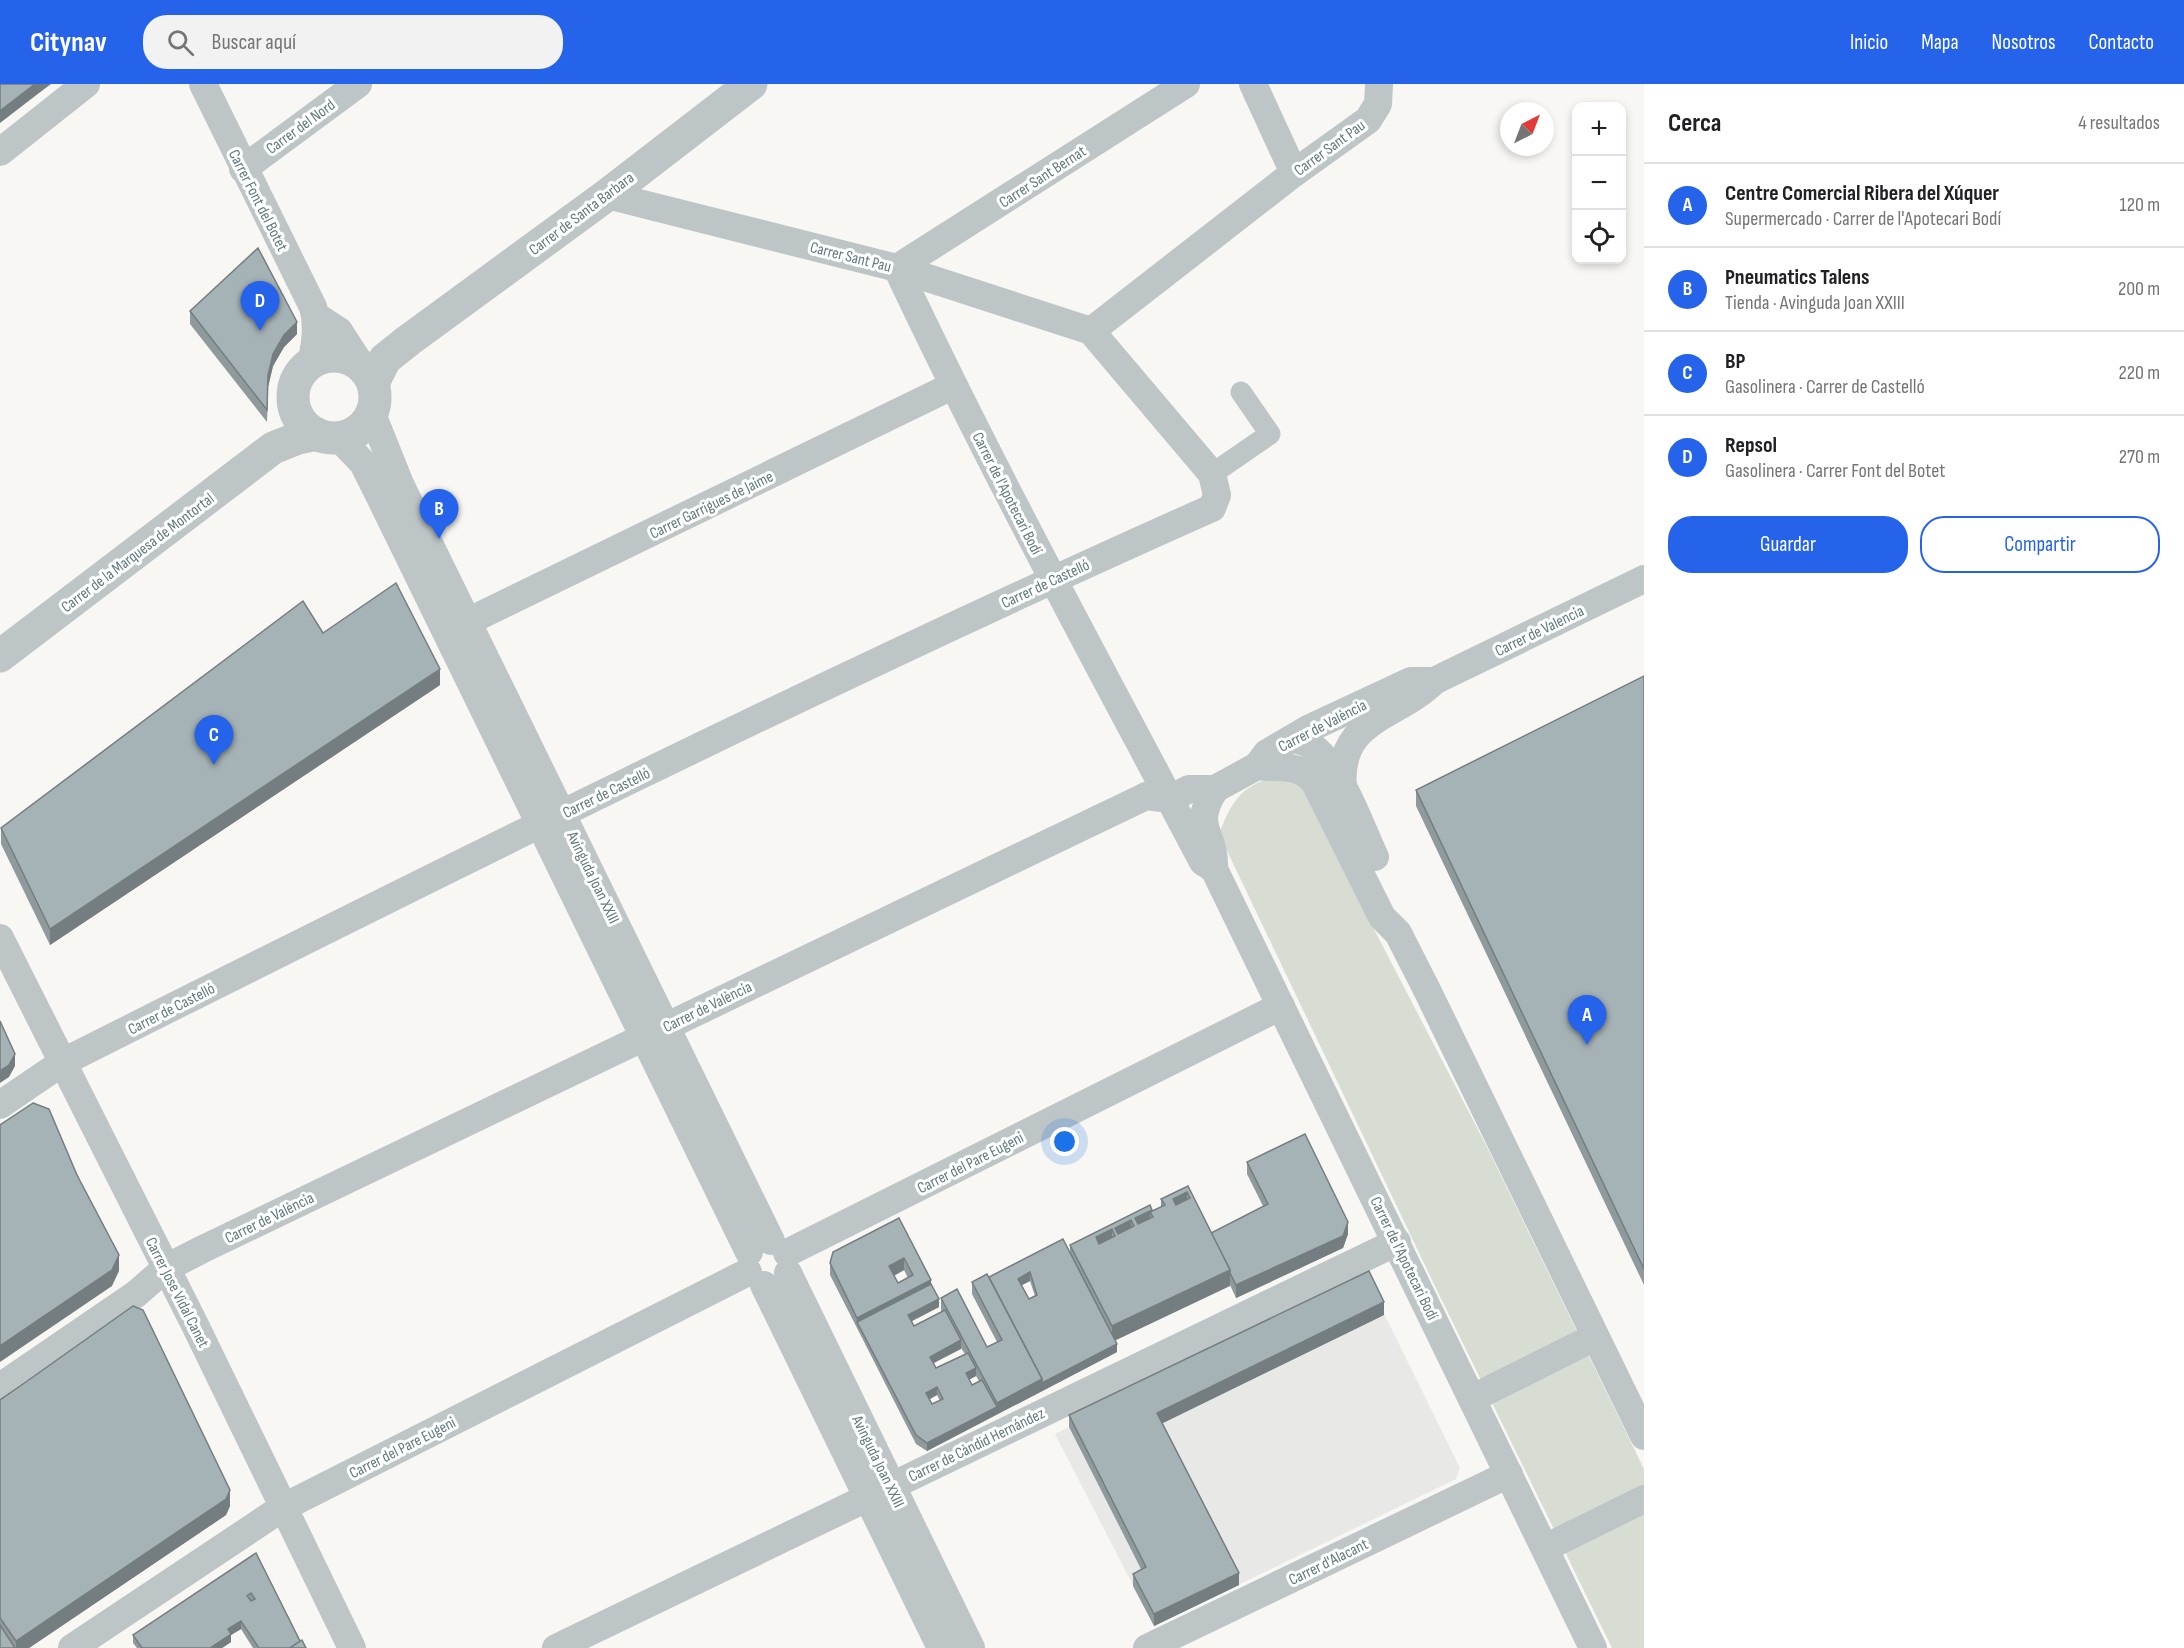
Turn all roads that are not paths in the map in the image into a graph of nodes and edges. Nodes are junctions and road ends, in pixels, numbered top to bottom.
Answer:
1 (86, 84) edge
2 (203, 84) edge
3 (358, 84) edge
4 (751, 84) edge
5 (1186, 84) edge
6 (1253, 84) edge
7 (1379, 84) edge
8 (0, 152) edge
9 (243, 169) junction
10 (1294, 173) junction
11 (607, 195) junction
12 (897, 268) junction
13 (316, 316) junction
14 (1091, 331) junction
15 (352, 372) junction
16 (952, 386) junction
17 (1241, 392) dead end
18 (294, 400) junction
19 (328, 436) junction
20 (273, 448) junction
21 (1215, 484) junction
22 (1052, 579) junction
23 (1644, 579) edge
24 (469, 621) junction
25 (0, 656) edge
26 (1434, 681) junction
27 (1292, 739) junction
28 (1257, 766) junction
29 (1342, 780) junction
30 (1215, 789) junction
31 (1170, 799) junction
32 (551, 818) junction
33 (1214, 869) junction
34 (1398, 933) junction
35 (0, 938) edge
36 (1281, 1006) junction
37 (655, 1031) junction
38 (63, 1062) junction
39 (0, 1106) edge
40 (1397, 1242) junction
41 (768, 1263) junction
42 (166, 1268) junction
43 (1595, 1337) junction
44 (0, 1387) edge
45 (1473, 1398) junction
46 (1644, 1436) edge
47 (1509, 1474) junction
48 (879, 1491) junction
49 (1644, 1499) edge
50 (282, 1508) junction
51 (1545, 1548) junction
52 (72, 1648) edge
53 (352, 1648) edge
54 (556, 1648) edge
55 (941, 1648) edge
56 (970, 1648) edge
57 (1147, 1648) edge
58 (1593, 1648) edge

1 - 8 street
2 - 9 street, Carrer Font del Botet
3 - 9 street, Carrer del Nord
4 - 11 street, Carrer de Santa Barbara
5 - 12 street, Carrer Sant Bernat
6 - 10 street
7 - 10 street, Carrer Sant Pau
9 - 13 street, Carrer Font del Botet
10 - 14 street, Carrer Sant Pau
11 - 12 street, Carrer Sant Pau
11 - 15 street, Carrer de Santa Barbara
12 - 14 street, Carrer Sant Pau
12 - 16 street, Carrer de l'Apotecari Bodí
13 - 15 street, Carrer Font del Botet
13 - 15 street, Carrer Font del Botet
14 - 21 street
15 - 18 street, Carrer de la Marquesa de Montortal
15 - 19 street, Carrer de la Marquesa de Montortal
15 - 24 street, Avinguda Joan XXIII
16 - 22 street, Carrer de l'Apotecari Bodí
16 - 24 street, Carrer Garrigues de Jaime
17 - 21 street
18 - 19 street
18 - 20 street, Carrer de la Marquesa de Montortal
19 - 20 street, Carrer de la Marquesa de Montortal
19 - 32 street, Avinguda Joan XXIII
20 - 25 street, Carrer de la Marquesa de Montortal
21 - 22 street, Carrer de Castelló
22 - 31 street, Carrer de l'Apotecari Bodí
22 - 32 street, Carrer de Castelló
23 - 26 street, Carrer de Valencia
24 - 32 street, Avinguda Joan XXIII
26 - 27 street, Carrer de València
26 - 29 street
27 - 28 street, Carrer de València
27 - 29 street
28 - 30 street, Carrer de València
28 - 34 street
29 - 34 street
30 - 31 street, Carrer de València
30 - 33 street, Carrer de l'Apotecari Bodí
31 - 33 street, Carrer de l'Apotecari Bodí
31 - 37 street, Carrer de València
32 - 37 street, Avinguda Joan XXIII
32 - 38 street, Carrer de Castelló
33 - 36 street, Carrer de l'Apotecari Bodí
34 - 43 street
35 - 38 street, Carrer Jose Vidal Canet
36 - 40 street, Carrer de l'Apotecari Bodí
36 - 41 street, Carrer del Pare Eugeni
37 - 41 street, Avinguda Joan XXIII
37 - 42 street, Carrer de València
38 - 39 street, Carrer de Castelló
38 - 42 street, Carrer Jose Vidal Canet
40 - 45 street, Carrer de l'Apotecari Bodí
40 - 48 street, Carrer de Càndid Hernández
41 - 48 street, Avinguda Joan XXIII
41 - 50 street, Carrer del Pare Eugeni
42 - 44 street, Carrer de València
42 - 50 street, Carrer Jose Vidal Canet
43 - 45 street
43 - 46 street
45 - 47 street, Carrer de l'Apotecari Bodí
47 - 51 street, Carrer de l'Apotecari Bodí
47 - 57 street, Carrer d'Alacant
48 - 54 street, Carrer de Càndid Hernández
48 - 55 street, Avinguda Joan XXIII
48 - 56 street, Avinguda Joan XXIII
49 - 51 street
50 - 52 street, Carrer del Pare Eugeni
50 - 53 street, Carrer Jose Vidal Canet
51 - 58 street, Carrer de l'Apotecari Bodí

